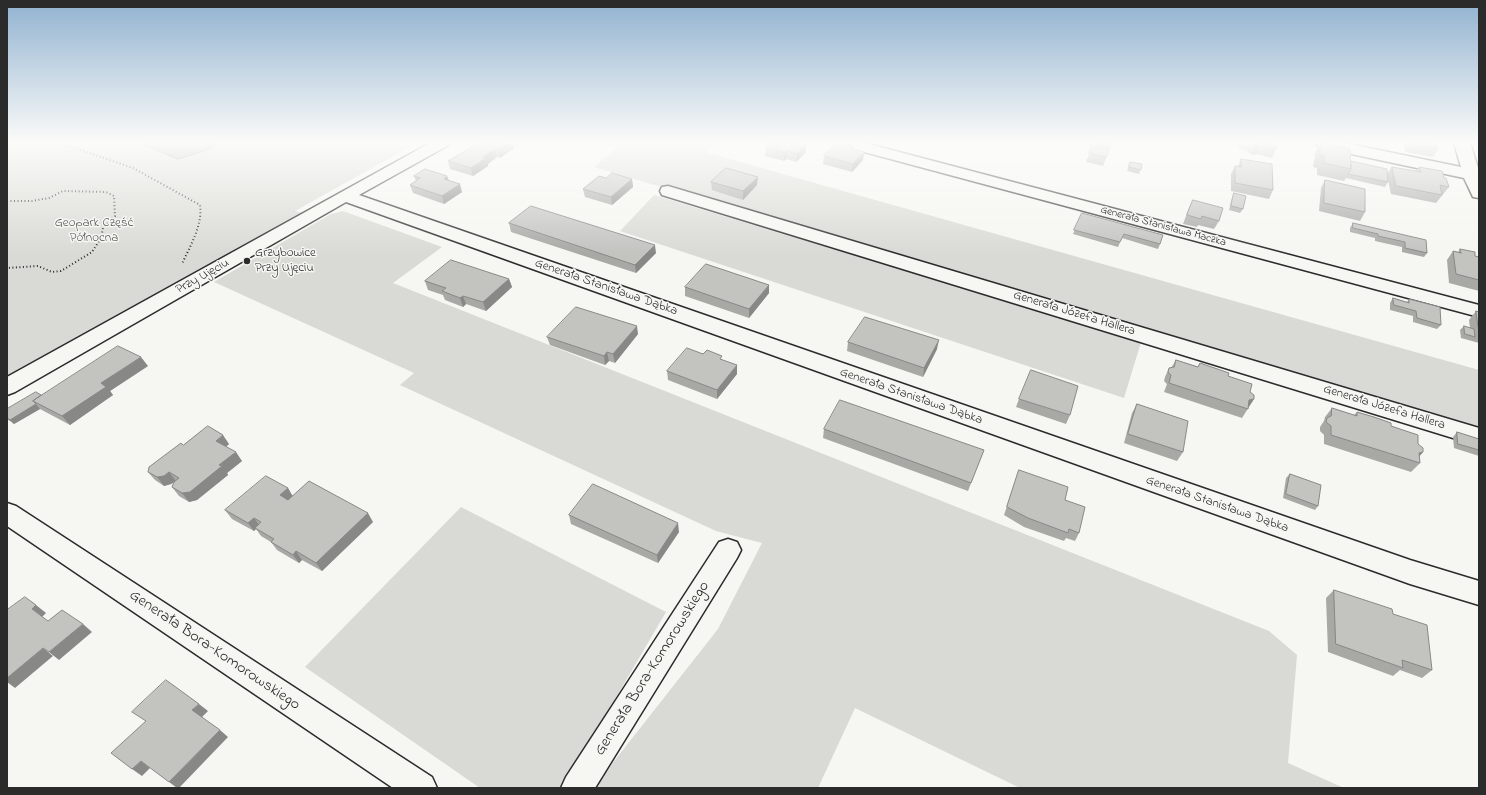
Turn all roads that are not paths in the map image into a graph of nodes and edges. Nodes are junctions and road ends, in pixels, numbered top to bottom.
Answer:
1 (374, 180) edge
2 (987, 180) edge
3 (1476, 180) edge
4 (668, 192) dead end
5 (1479, 193) edge
6 (345, 196) junction
7 (1479, 311) edge
8 (7, 387) edge
9 (1479, 437) edge
10 (7, 513) edge
11 (728, 550) dead end
12 (1479, 593) edge
13 (421, 788) edge
14 (577, 788) edge

1 - 6 street, Przy Ujęciu
2 - 7 street, Generała Stanisława Maczka
3 - 5 street
4 - 9 street, Generała Józefa Hallera
6 - 8 street, Przy Ujęciu
6 - 12 street, Generała Stanisława Dąbka
10 - 13 street, Generała Bora-Komorowskiego
11 - 14 street, Generała Bora-Komorowskiego

